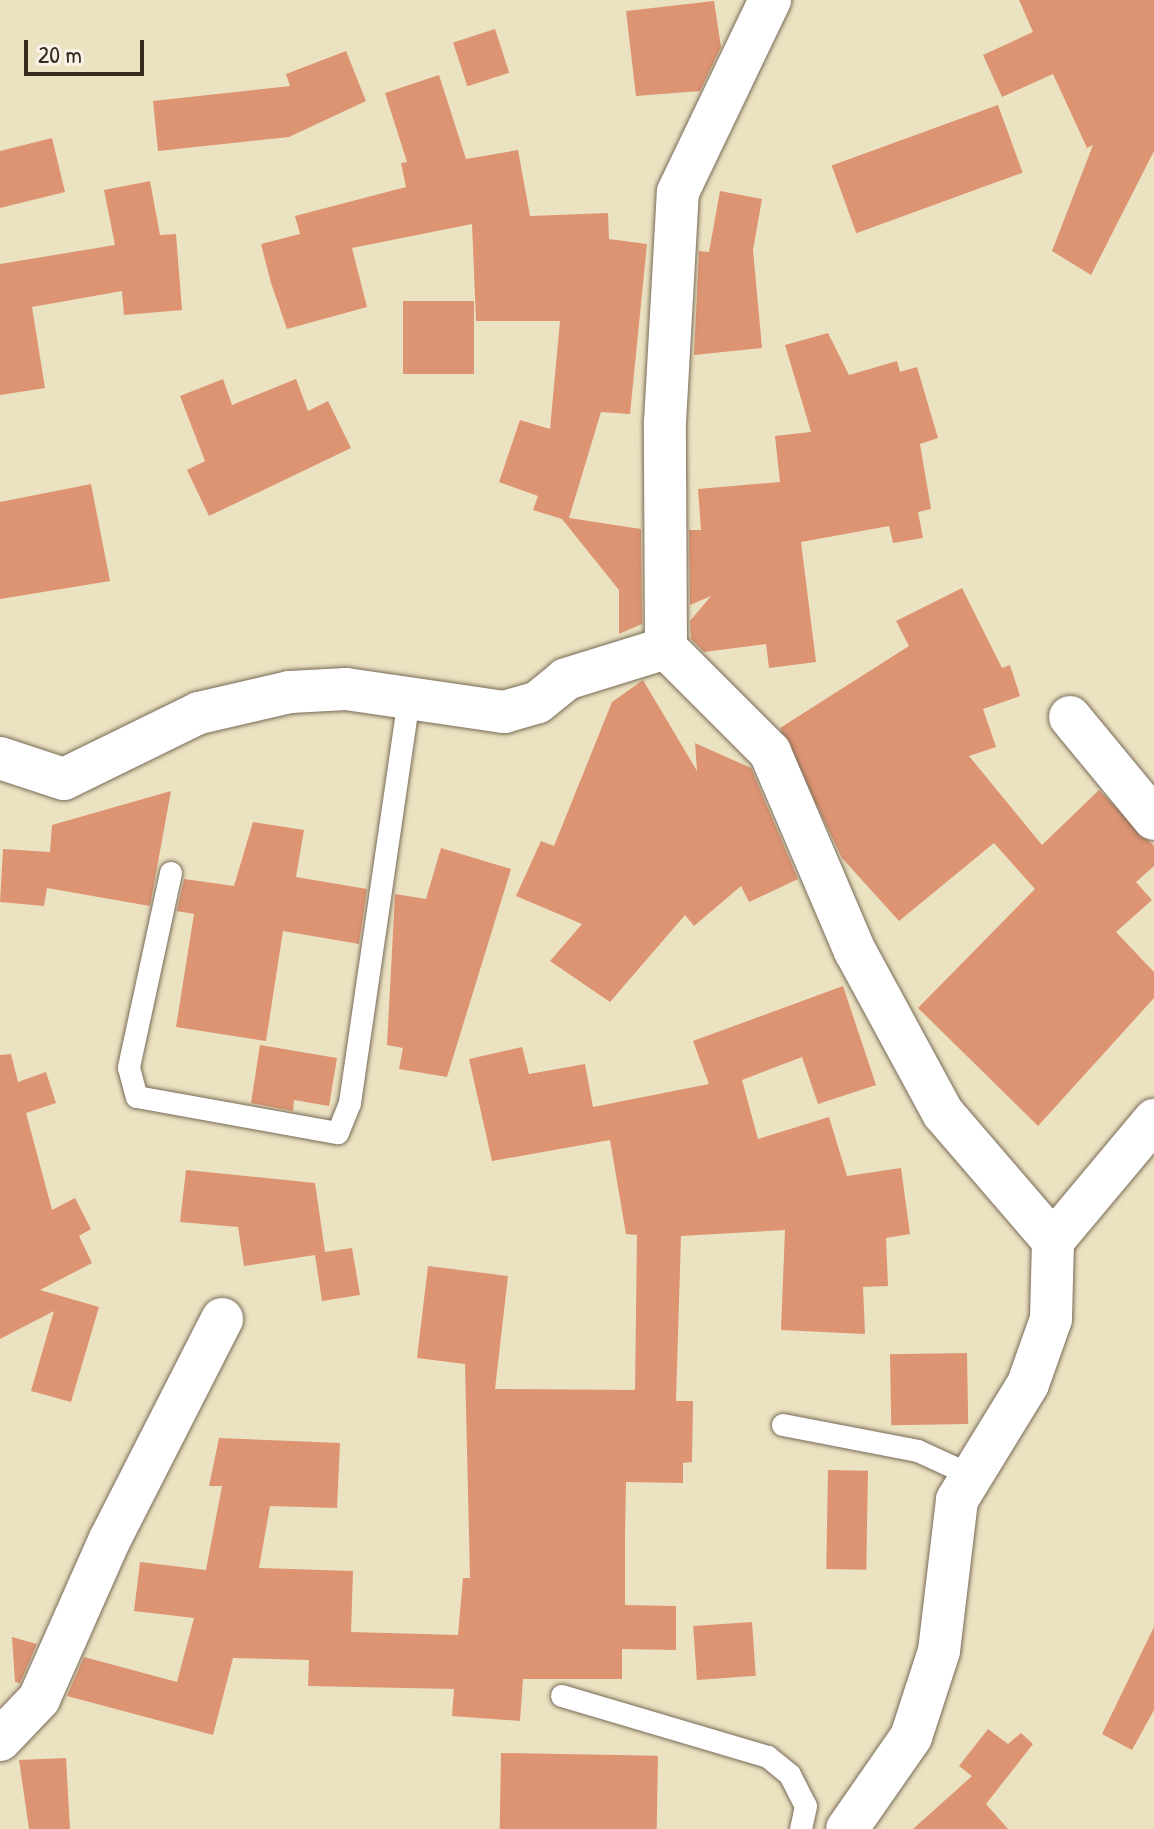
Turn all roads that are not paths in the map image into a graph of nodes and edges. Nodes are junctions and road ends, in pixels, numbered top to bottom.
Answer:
1 (770, 0) edge
2 (666, 648) junction
3 (409, 700) junction
4 (1070, 717) dead end
5 (0, 758) edge
6 (1154, 819) edge
7 (171, 873) dead end
8 (1154, 1120) edge
9 (1053, 1241) junction
10 (222, 1319) dead end
11 (783, 1425) dead end
12 (968, 1474) junction
13 (562, 1696) dead end
14 (0, 1740) edge
15 (801, 1829) edge
16 (847, 1829) edge

1 - 2 street
2 - 3 street
2 - 9 street
3 - 5 street
3 - 7 lane
4 - 6 street
8 - 9 street
9 - 12 street
10 - 14 street
11 - 12 lane
12 - 16 street
13 - 15 lane

